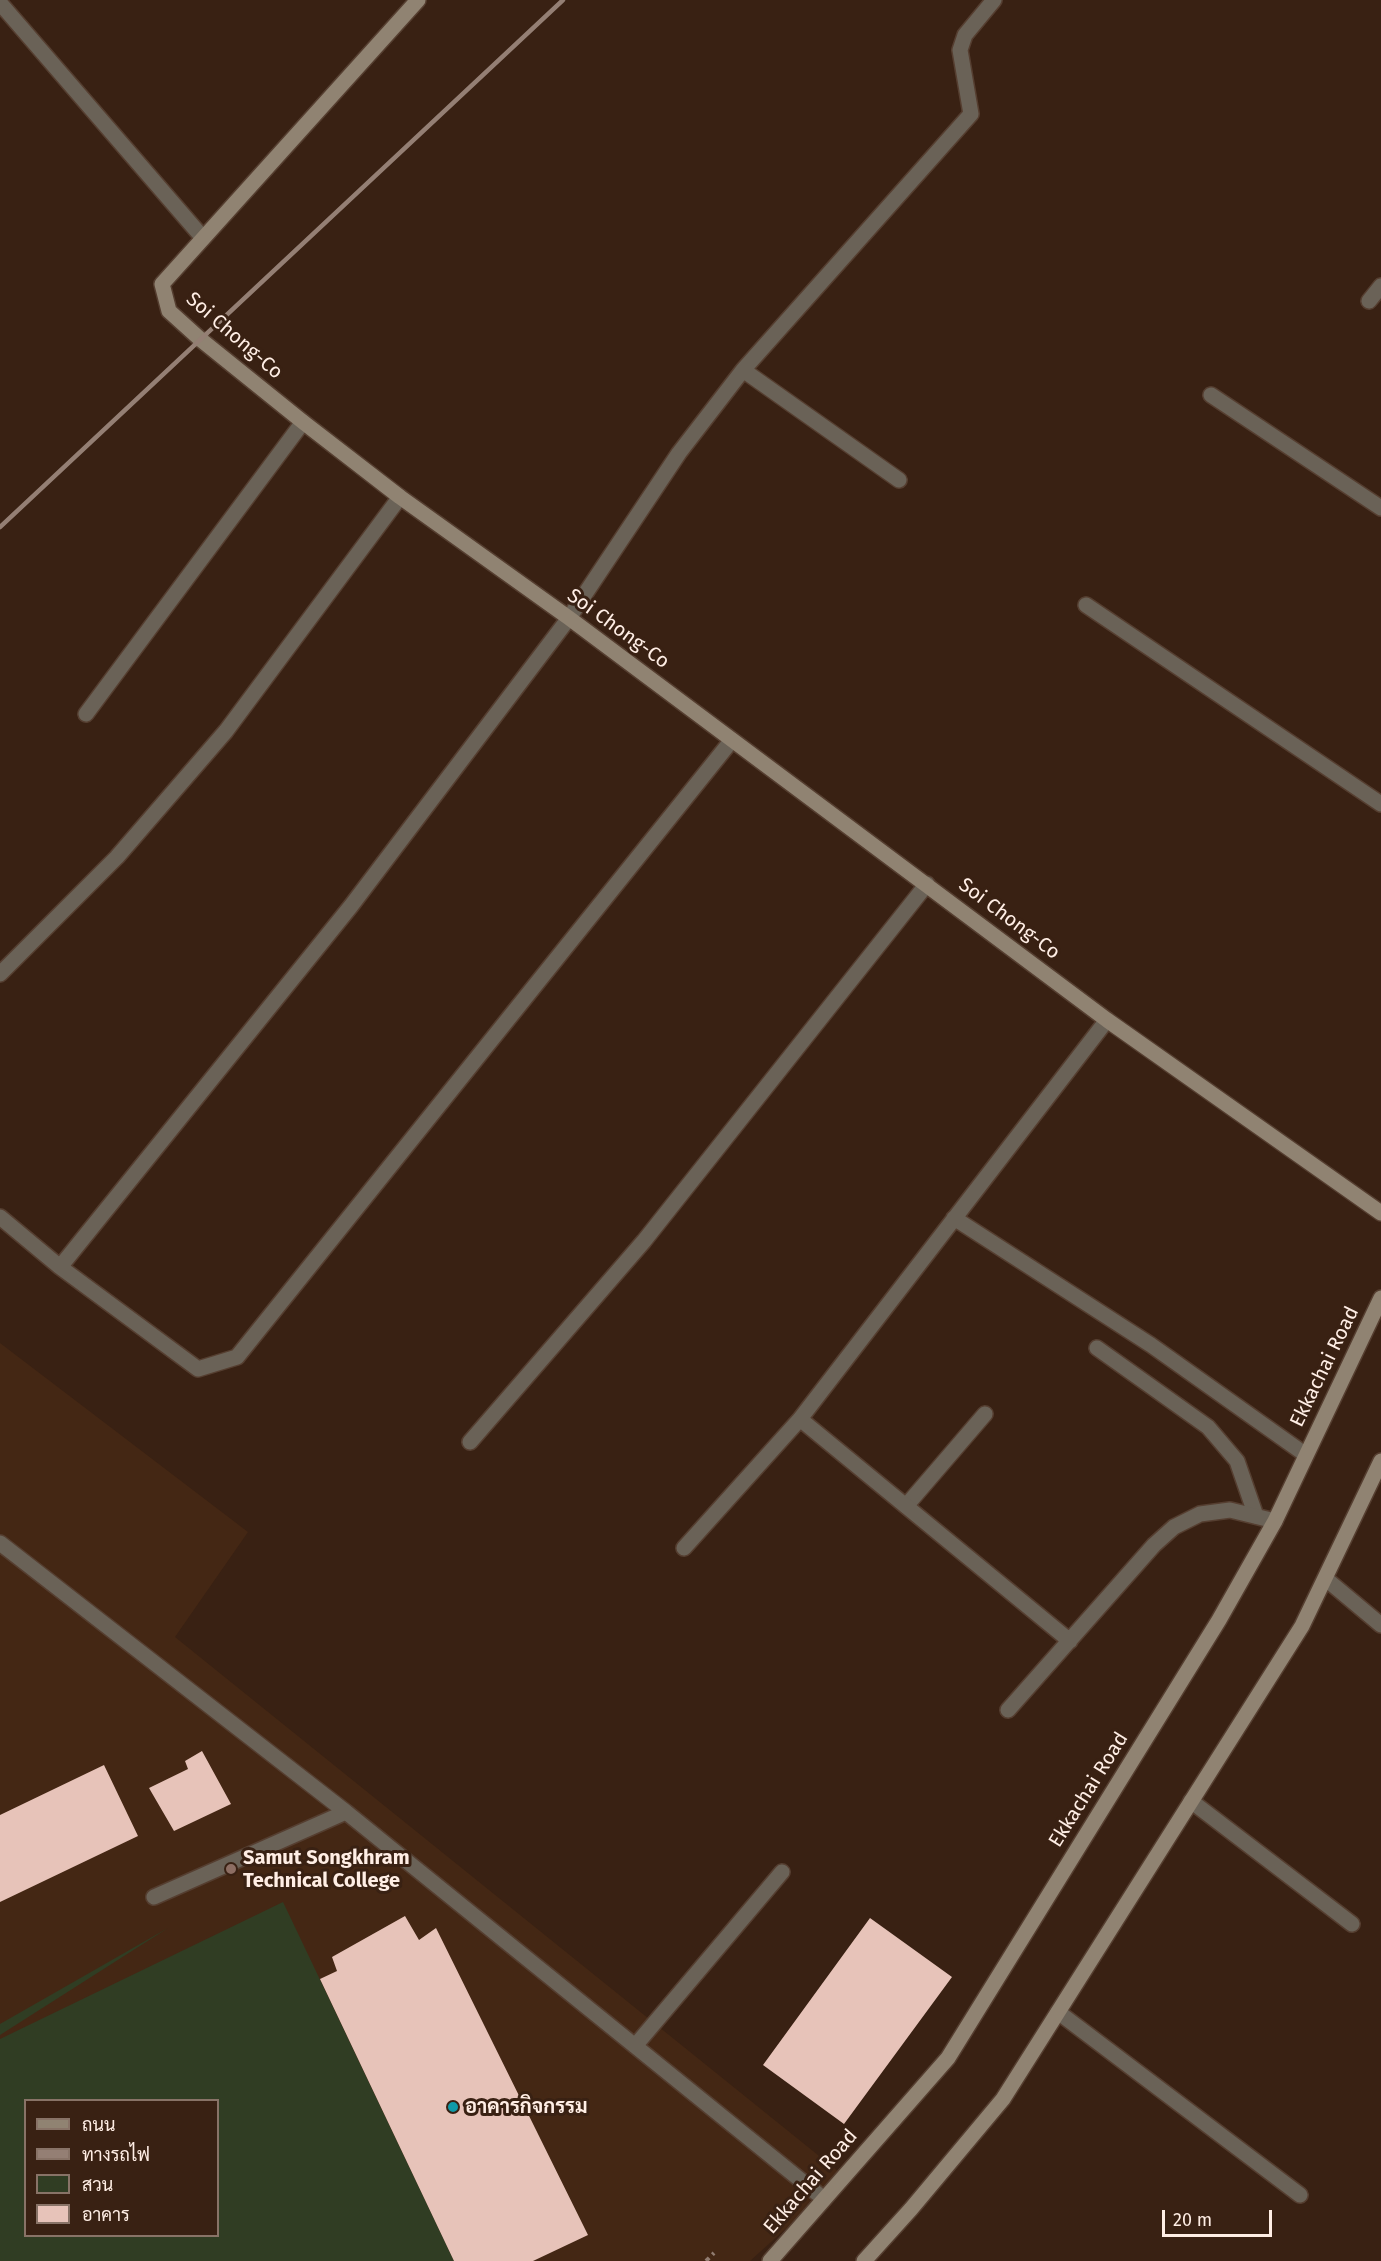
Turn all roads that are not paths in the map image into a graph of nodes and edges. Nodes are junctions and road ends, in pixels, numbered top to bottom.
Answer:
1 (418, 0) edge
2 (994, 0) edge
3 (0, 3) edge
4 (203, 238) junction
5 (1381, 286) edge
6 (1370, 301) dead end
7 (743, 370) junction
8 (1211, 395) dead end
9 (303, 422) junction
10 (899, 480) dead end
11 (400, 497) junction
12 (1381, 508) edge
13 (1086, 605) dead end
14 (568, 618) junction
15 (86, 714) dead end
16 (732, 740) junction
17 (1381, 804) edge
18 (927, 884) junction
19 (0, 974) edge
20 (1107, 1020) junction
21 (1381, 1213) edge
22 (0, 1217) edge
23 (954, 1218) junction
24 (60, 1266) junction
25 (1381, 1298) edge
26 (1098, 1348) dead end
27 (985, 1414) dead end
28 (800, 1419) junction
29 (470, 1442) dead end
30 (1306, 1455) junction
31 (1381, 1461) edge
32 (906, 1506) junction
33 (1256, 1516) junction
34 (1275, 1521) junction
35 (0, 1543) edge
36 (684, 1548) dead end
37 (1326, 1579) junction
38 (1381, 1625) edge
39 (1070, 1641) junction
40 (1008, 1710) dead end
41 (1191, 1801) junction
42 (346, 1812) junction
43 (782, 1872) dead end
44 (154, 1897) dead end
45 (1352, 1924) dead end
46 (1058, 2012) junction
47 (635, 2046) junction
48 (1300, 2195) dead end
49 (824, 2199) junction
50 (770, 2261) edge
51 (864, 2261) edge

1 - 4 main road, Soi Chong-Co
2 - 7 street
3 - 4 street
4 - 9 main road, Soi Chong-Co
5 - 6 street
7 - 10 street
7 - 14 street
8 - 12 street
9 - 11 main road, Soi Chong-Co
9 - 15 street
11 - 14 main road, Soi Chong-Co
11 - 19 street
13 - 17 street
14 - 16 main road, Soi Chong-Co
14 - 24 street
16 - 18 main road, Soi Chong-Co
16 - 24 street
18 - 20 main road, Soi Chong-Co
18 - 29 street
20 - 21 main road, Soi Chong-Co
20 - 23 street
22 - 24 street
23 - 28 street
23 - 30 street
25 - 30 main road, Ekkachai Road
26 - 33 street
27 - 32 street
28 - 32 street
28 - 36 street
30 - 34 main road, Ekkachai Road
31 - 37 main road
32 - 39 street
33 - 34 street
33 - 39 street
34 - 49 main road, Ekkachai Road
35 - 42 street
37 - 38 street
37 - 41 main road
39 - 40 street
41 - 45 street
41 - 46 main road
42 - 44 street
42 - 47 street
43 - 47 street
46 - 48 street
46 - 51 main road
47 - 49 street
49 - 50 main road, Ekkachai Road

